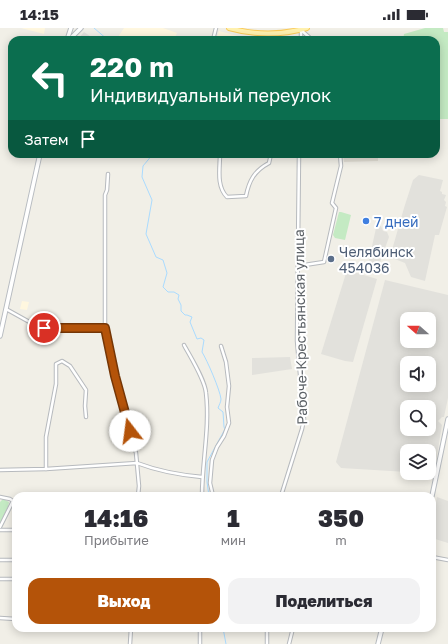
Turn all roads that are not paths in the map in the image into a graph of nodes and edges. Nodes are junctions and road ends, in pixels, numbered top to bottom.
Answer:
1 (81, 28) edge
2 (229, 28) edge
3 (307, 28) edge
4 (301, 30) junction
5 (72, 36) edge
6 (301, 36) edge
7 (308, 36) edge
8 (39, 158) edge
9 (220, 158) edge
10 (270, 158) edge
11 (299, 158) edge
12 (340, 158) edge
13 (108, 174) dead end
14 (298, 266) junction
15 (6, 309) junction
16 (105, 328) junction
17 (0, 336) edge
18 (184, 345) dead end
19 (221, 346) dead end
20 (86, 417) dead end
21 (448, 419) edge
22 (137, 463) junction
23 (46, 469) junction
24 (0, 470) edge
25 (202, 477) junction
26 (138, 492) edge
27 (202, 492) edge
28 (212, 492) edge
29 (282, 492) edge
30 (433, 492) edge
31 (0, 497) edge
32 (12, 500) edge
33 (12, 503) edge
34 (0, 528) edge
35 (12, 530) edge
36 (436, 558) edge
37 (0, 560) edge
38 (12, 560) edge
39 (448, 560) edge
40 (0, 579) edge
41 (12, 579) edge
42 (0, 618) edge
43 (12, 619) edge
44 (131, 632) edge
45 (200, 632) edge
46 (267, 632) edge
47 (292, 632) edge
48 (381, 632) edge
49 (130, 644) edge
50 (200, 644) edge
51 (268, 644) edge
52 (289, 644) edge
53 (378, 644) edge

1 - 5 main road
2 - 4 main road
3 - 4 main road
4 - 6 street
4 - 7 street
8 - 15 main road
9 - 10 street
11 - 14 street, Рабоче-Крестьянская улица
12 - 14 street
13 - 16 street
14 - 29 street, Рабоче-Крестьянская улица
15 - 16 street
15 - 17 main road
16 - 22 street
18 - 25 street
19 - 28 street
20 - 23 street
21 - 30 main road
22 - 23 street
22 - 25 street
22 - 26 street
23 - 24 street
25 - 27 street
31 - 32 street
33 - 34 street
34 - 35 street
36 - 39 street
37 - 38 street
40 - 41 street
42 - 43 street
44 - 49 street
45 - 50 street
46 - 51 street
47 - 52 street
48 - 53 main road

